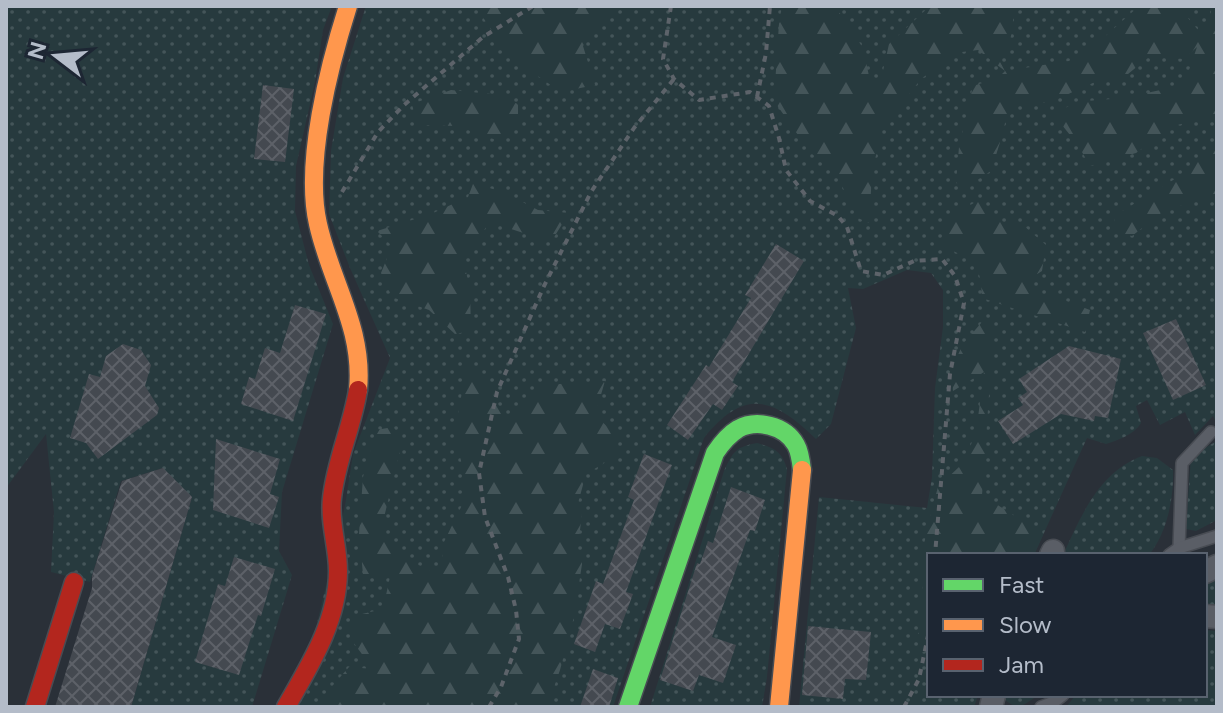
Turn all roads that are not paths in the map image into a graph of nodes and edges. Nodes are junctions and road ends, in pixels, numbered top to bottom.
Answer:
1 (348, 6) edge
2 (1211, 432) dead end
3 (1217, 536) edge
4 (1174, 552) edge
5 (74, 582) dead end
6 (1060, 697) edge
7 (35, 707) edge
8 (286, 707) edge
9 (628, 707) edge
10 (779, 707) edge
11 (1041, 707) edge

1 - 8 street
2 - 4 lane
3 - 4 lane
5 - 7 street
6 - 11 lane
9 - 10 street

